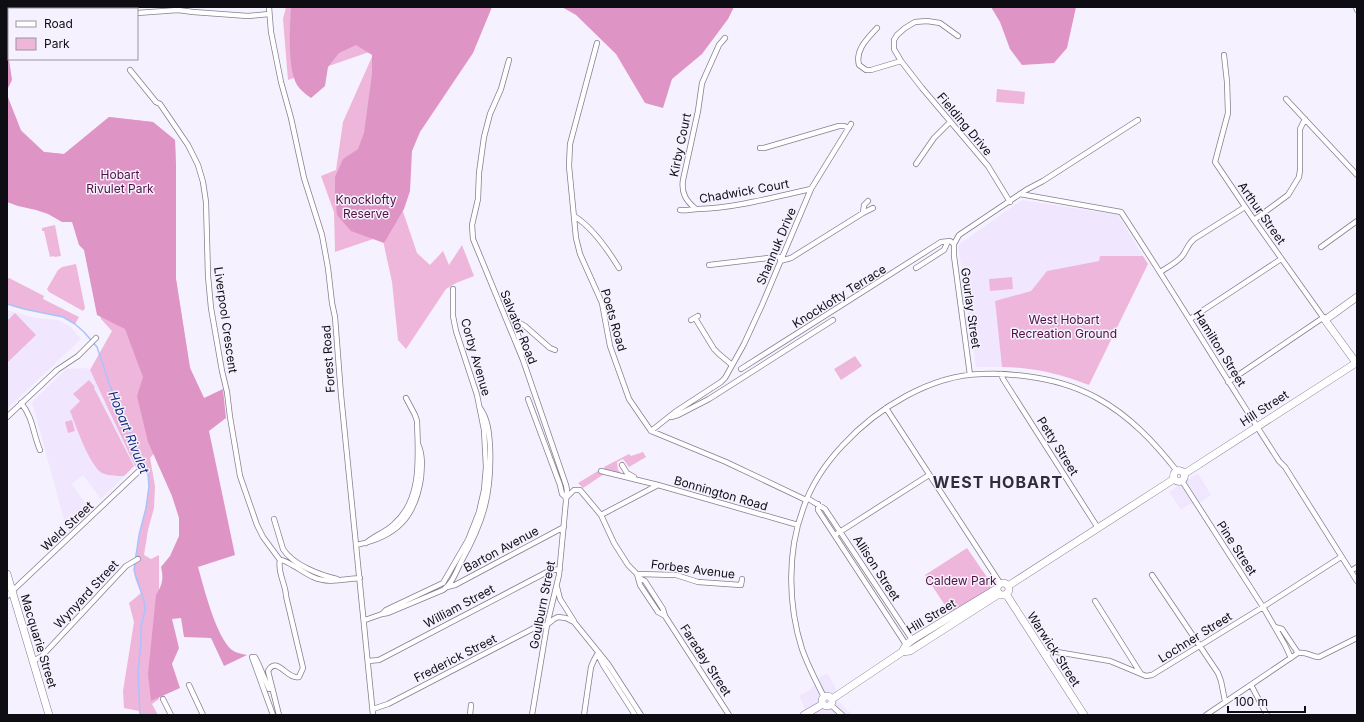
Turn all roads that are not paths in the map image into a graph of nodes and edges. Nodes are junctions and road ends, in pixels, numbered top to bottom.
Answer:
1 (269, 7) edge
2 (1356, 7) edge
3 (178, 8) edge
4 (1357, 10) edge
5 (138, 12) edge
6 (269, 14) junction
7 (877, 28) dead end
8 (958, 36) dead end
9 (725, 38) dead end
10 (597, 44) dead end
11 (1224, 55) dead end
12 (509, 60) dead end
13 (901, 61) junction
14 (130, 70) dead end
15 (1286, 100) dead end
16 (1305, 119) junction
17 (1138, 120) dead end
18 (950, 122) junction
19 (760, 148) dead end
20 (916, 164) dead end
21 (1357, 175) edge
22 (811, 189) junction
23 (1020, 194) junction
24 (868, 201) dead end
25 (1010, 202) junction
26 (1244, 207) junction
27 (873, 208) dead end
28 (696, 209) junction
29 (680, 210) dead end
30 (863, 213) junction
31 (574, 216) junction
32 (1254, 220) junction
33 (1357, 221) edge
34 (948, 241) junction
35 (954, 244) junction
36 (1321, 247) dead end
37 (781, 259) junction
38 (1281, 259) junction
39 (709, 265) dead end
40 (619, 268) dead end
41 (916, 268) dead end
42 (1160, 272) junction
43 (453, 290) dead end
44 (1357, 297) edge
45 (695, 318) dead end
46 (1190, 319) junction
47 (1325, 319) junction
48 (833, 320) dead end
49 (96, 338) dead end
50 (555, 350) dead end
51 (523, 360) junction
52 (1357, 363) edge
53 (732, 365) junction
54 (741, 369) dead end
55 (1001, 374) junction
56 (970, 375) junction
57 (725, 378) joint
58 (1228, 382) junction
59 (406, 398) dead end
60 (528, 399) dead end
61 (21, 403) junction
62 (479, 406) junction
63 (886, 408) junction
64 (669, 417) junction
65 (7, 418) edge
66 (1257, 426) junction
67 (651, 431) junction
68 (40, 450) dead end
69 (622, 465) dead end
70 (140, 470) dead end
71 (601, 471) dead end
72 (929, 475) junction
73 (1179, 476) junction
74 (639, 480) junction
75 (658, 486) junction
76 (566, 498) junction
77 (807, 499) junction
78 (818, 504) junction
79 (601, 515) junction
80 (274, 519) dead end
81 (798, 525) junction
82 (564, 527) junction
83 (1098, 528) junction
84 (841, 531) junction
85 (835, 535) junction
86 (356, 545) junction
87 (1341, 557) junction
88 (138, 560) dead end
89 (280, 560) junction
90 (1357, 567) edge
91 (560, 569) junction
92 (1351, 571) junction
93 (7, 574) edge
94 (1152, 575) dead end
95 (638, 576) junction
96 (360, 578) junction
97 (339, 579) junction
98 (742, 579) dead end
99 (1357, 581) edge
100 (557, 585) junction
101 (447, 587) junction
102 (1000, 590) junction
103 (10, 594) edge
104 (1095, 601) dead end
105 (1263, 607) junction
106 (382, 614) junction
107 (365, 620) junction
108 (574, 622) junction
109 (547, 625) junction
110 (1275, 627) junction
111 (1357, 638) edge
112 (1200, 645) junction
113 (911, 646) junction
114 (1298, 653) junction
115 (598, 654) junction
116 (1045, 654) junction
117 (1291, 658) junction
118 (368, 660) junction
119 (33, 661) junction
120 (1141, 674) junction
121 (1251, 684) junction
122 (189, 685) dead end
123 (163, 699) dead end
124 (823, 701) junction
125 (1225, 701) junction
126 (831, 702) junction
127 (471, 705) dead end
128 (276, 706) junction
129 (372, 709) junction
130 (49, 715) edge
131 (171, 715) edge
132 (203, 715) edge
133 (273, 715) edge
134 (279, 715) edge
135 (373, 715) edge
136 (470, 715) edge
137 (532, 715) edge
138 (584, 715) edge
139 (635, 715) edge
140 (641, 715) edge
141 (729, 715) edge
142 (804, 715) edge
143 (842, 715) edge
144 (1084, 715) edge
145 (1206, 715) edge
146 (1267, 715) edge

1 - 6 street, Forest Road
2 - 4 street
3 - 5 street
3 - 6 street
6 - 86 street, Forest Road
7 - 13 street
8 - 13 street, Fielding Drive
9 - 28 street, Kirby Court
10 - 31 street, Poets Road
11 - 26 street, Arthur Street
12 - 51 street, Salvator Road
13 - 18 street, Fielding Drive
14 - 89 street, Liverpool Crescent
15 - 16 street
16 - 21 street
16 - 32 street
17 - 23 street
18 - 20 street
18 - 25 street, Fielding Drive
19 - 22 street, Shannuk Drive
22 - 28 street, Chadwick Court
22 - 37 street, Shannuk Drive
23 - 25 street
23 - 42 street, Hamilton Street
24 - 30 street
25 - 35 street
26 - 32 street, Arthur Street
26 - 42 street
27 - 30 street
28 - 29 street, Chadwick Court
30 - 37 street
31 - 40 street
31 - 67 street, Poets Road
32 - 38 street, Arthur Street
33 - 36 street
34 - 35 street
34 - 41 street
34 - 54 street, Knocklofty Terrace
35 - 56 street, Gourlay Street
37 - 39 street
37 - 53 street, Shannuk Drive
38 - 46 street
38 - 47 street, Arthur Street
42 - 46 street, Hamilton Street
43 - 62 street, Corby Avenue
44 - 47 street
45 - 53 street
46 - 58 street, Hamilton Street
47 - 52 street, Arthur Street
47 - 58 street
48 - 64 street, Knocklofty Terrace
49 - 61 street
50 - 51 street
51 - 76 street, Salvator Road
52 - 66 street, Hill Street
53 - 57 street, Shannuk Drive
55 - 56 street, Pine Street
55 - 73 street, Pine Street
55 - 83 street, Petty Street
56 - 63 street, Pine Street
57 - 64 street, Knocklofty Terrace
58 - 66 street, Hamilton Street
59 - 86 street
60 - 76 street
61 - 65 street
61 - 68 street
62 - 101 street, Corby Avenue
62 - 106 street, Corby Avenue
63 - 72 street, Warwick Street
63 - 77 street, Pine Street
64 - 67 street, Knocklofty Terrace
66 - 73 street, Hill Street
66 - 87 street, Hamilton Street
67 - 77 street
69 - 74 street, Bonnington Road
70 - 103 street, Weld Street
71 - 74 street, Bonnington Road
72 - 84 street
72 - 102 street, Warwick Street
73 - 83 street, Hill Street
73 - 105 street, Pine Street
74 - 75 street, Bonnington Road
75 - 79 street
75 - 81 street, Bonnington Road
76 - 79 street, Faraday Street
76 - 82 street, Goulburn Street
77 - 78 street, Allison Street
77 - 81 street, Pine Street
78 - 84 street, Allison Street
78 - 85 street, Allison Street
79 - 95 street, Faraday Street
80 - 97 street, Liverpool Crescent
81 - 124 street, Pine Street
82 - 91 street, Goulburn Street
82 - 101 street, Barton Avenue
83 - 102 street, Hill Street
84 - 85 street
84 - 113 street, Allison Street
85 - 113 street, Allison Street
86 - 96 street, Forest Road
87 - 92 street, Hamilton Street
87 - 105 street, Lochner Street
88 - 119 street, Wynyard Street
89 - 97 street, Liverpool Crescent
89 - 128 street
90 - 92 street
91 - 100 street, Goulburn Street
91 - 118 street, William Street
92 - 99 street, Hamilton Street
93 - 103 street, Macquarie Street
94 - 112 street
95 - 98 street, Forbes Avenue
95 - 141 street, Faraday Street
96 - 97 street, Liverpool Crescent
96 - 107 street, Forest Road
100 - 108 street
100 - 109 street, Goulburn Street
101 - 106 street, Corby Avenue
102 - 113 street, Hill Street
102 - 116 street, Warwick Street
103 - 119 street, Macquarie Street
104 - 120 street
105 - 110 street, Pine Street
105 - 112 street, Lochner Street
106 - 107 street, Corby Avenue
107 - 118 street, Forest Road
108 - 109 street, Frederick Street
108 - 115 street
109 - 129 street, Frederick Street
109 - 137 street, Goulburn Street
110 - 114 street, Pine Street
110 - 117 street, Pine Street
111 - 114 street
112 - 120 street, Lochner Street
112 - 125 street
113 - 126 street, Hill Street
114 - 117 street
115 - 138 street
115 - 139 street
115 - 140 street
116 - 120 street
116 - 144 street, Warwick Street
117 - 121 street
118 - 129 street, Forest Road
119 - 130 street, Macquarie Street
121 - 125 street
121 - 146 street
122 - 132 street
123 - 131 street
124 - 126 street
124 - 142 street
125 - 145 street
126 - 143 street
127 - 136 street
128 - 133 street
128 - 134 street
129 - 135 street, Forest Road

